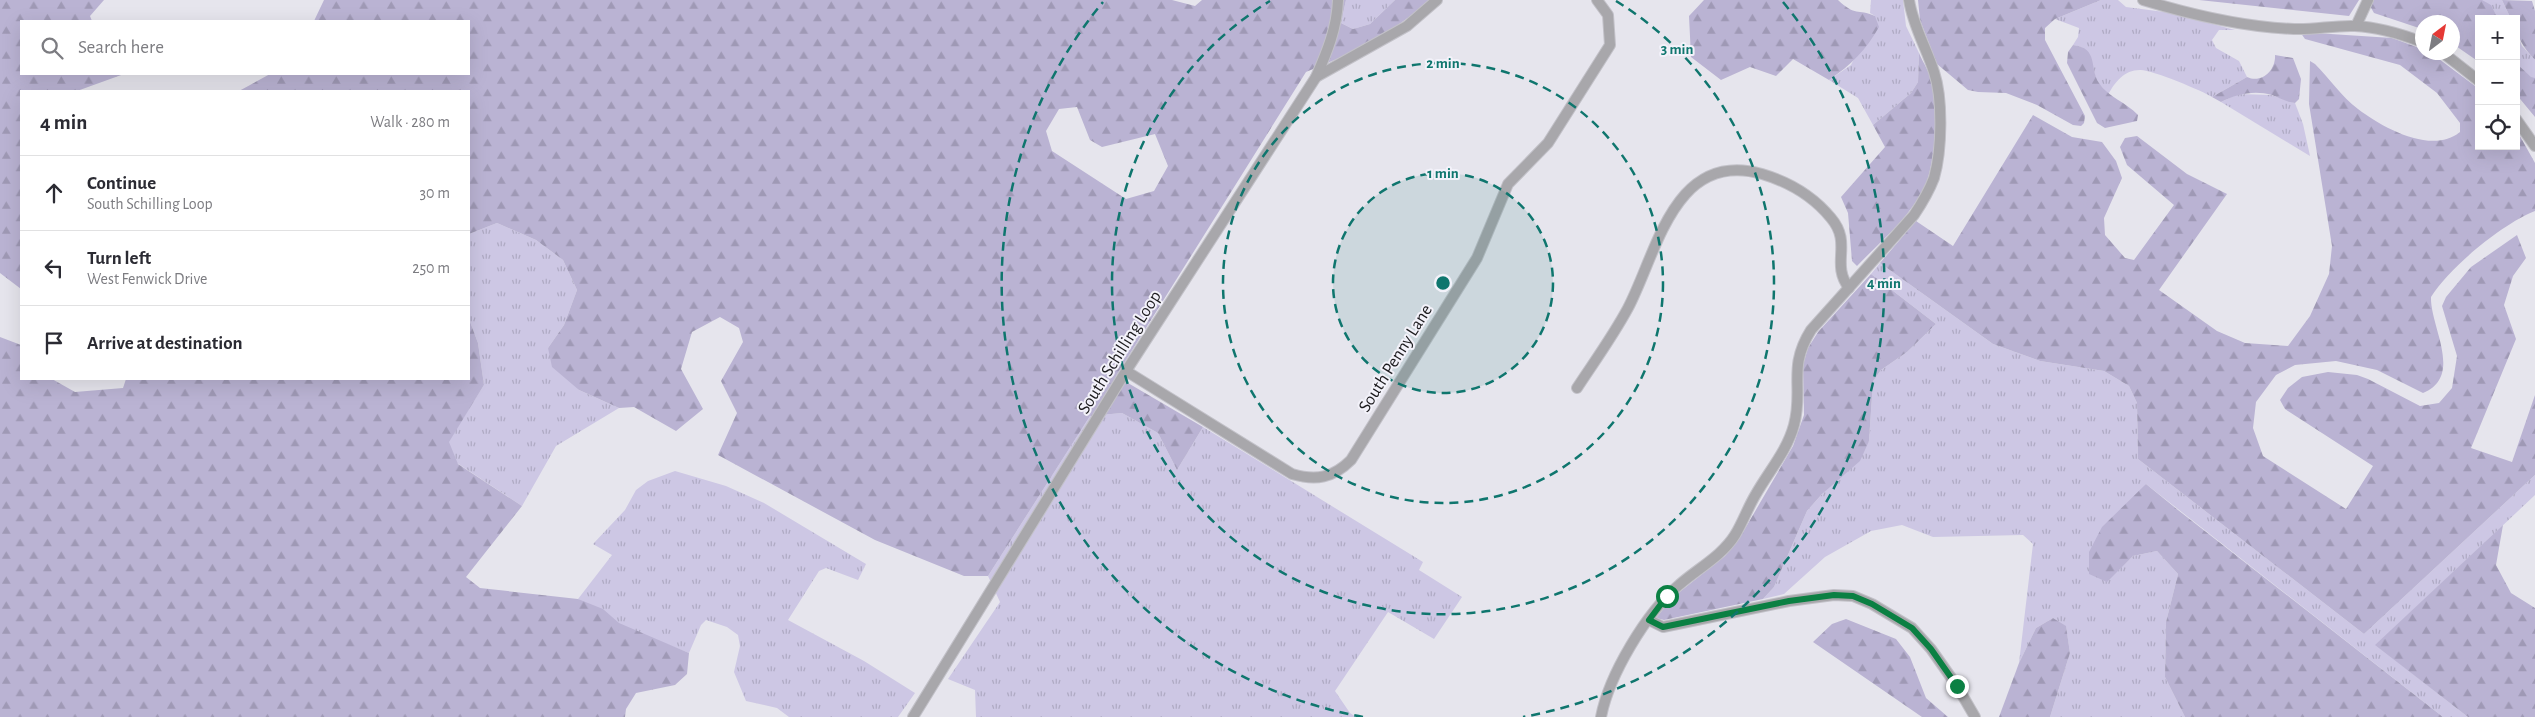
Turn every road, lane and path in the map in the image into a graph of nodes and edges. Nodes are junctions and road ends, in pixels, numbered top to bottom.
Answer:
1 (1338, 0) edge
2 (1437, 0) edge
3 (1597, 0) edge
4 (1909, 0) edge
5 (2143, 0) edge
6 (2368, 0) edge
7 (2356, 26) junction
8 (2415, 40) edge
9 (2452, 60) edge
10 (1316, 77) junction
11 (2475, 78) edge
12 (2520, 125) edge
13 (2535, 146) edge
14 (1849, 288) junction
15 (1126, 371) junction
16 (1577, 388) dead end
17 (1649, 620) junction
18 (913, 717) edge
19 (1601, 717) edge
20 (1975, 717) edge

1 - 10 street, South Schilling Loop
2 - 10 street
3 - 15 street, South Penny Lane
4 - 14 street
5 - 7 street
6 - 7 street
7 - 8 street
9 - 11 street
10 - 15 street, South Schilling Loop
12 - 13 street
14 - 16 street
14 - 17 street
15 - 18 street, South Schilling Loop
17 - 19 street
17 - 20 street

